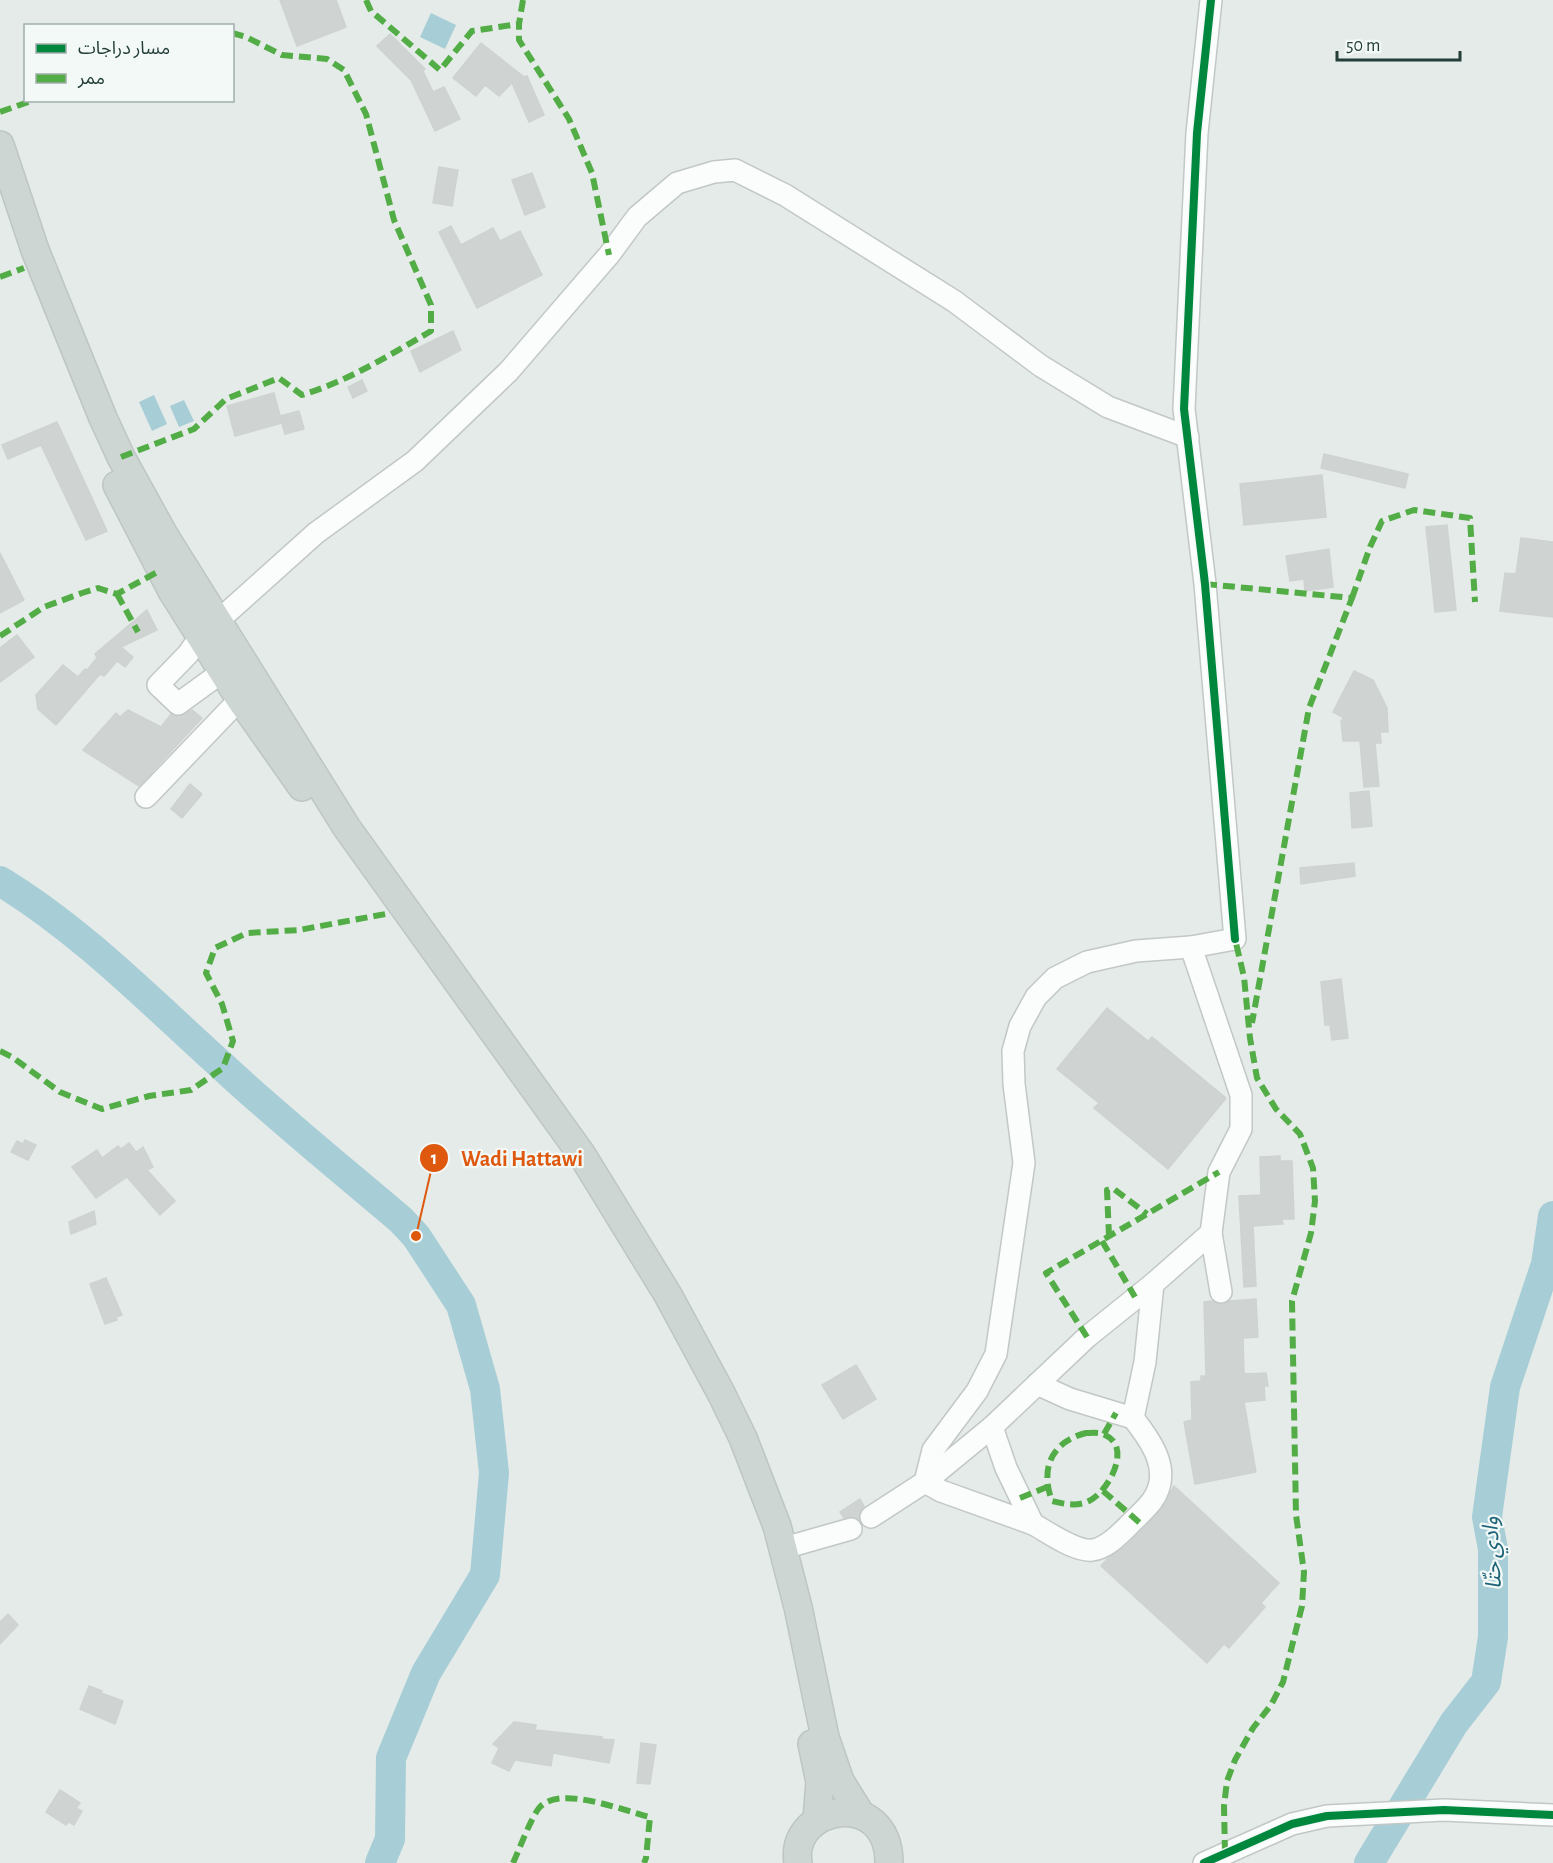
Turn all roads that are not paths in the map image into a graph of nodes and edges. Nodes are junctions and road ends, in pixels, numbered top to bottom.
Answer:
1 (1211, 0) edge
2 (0, 145) edge
3 (0, 195) edge
4 (1188, 437) junction
5 (210, 629) junction
6 (222, 672) junction
7 (240, 699) junction
8 (146, 797) dead end
9 (1191, 947) junction
10 (1211, 1233) junction
11 (1153, 1284) junction
12 (1221, 1292) dead end
13 (1037, 1384) junction
14 (1133, 1418) junction
15 (992, 1427) junction
16 (925, 1482) junction
17 (871, 1516) dead end
18 (1033, 1524) junction
19 (851, 1529) dead end
20 (784, 1548) junction
21 (861, 1815) junction
22 (1553, 1815) edge
23 (817, 1820) junction
24 (893, 1858) edge
25 (798, 1863) edge
26 (1204, 1863) edge

1 - 4 street
2 - 5 main road
3 - 5 main road
4 - 5 street
4 - 9 street
5 - 6 main road
5 - 6 street
5 - 20 main road
6 - 7 main road
7 - 8 street
7 - 23 main road
9 - 10 street
9 - 16 street
10 - 11 street
10 - 12 street
11 - 13 street
11 - 14 street
13 - 14 street
13 - 15 street
14 - 18 street
15 - 16 street
15 - 18 street
16 - 17 street
16 - 18 street
19 - 20 street
20 - 21 main road
21 - 23 main road
21 - 24 main road
22 - 26 street
23 - 25 main road

